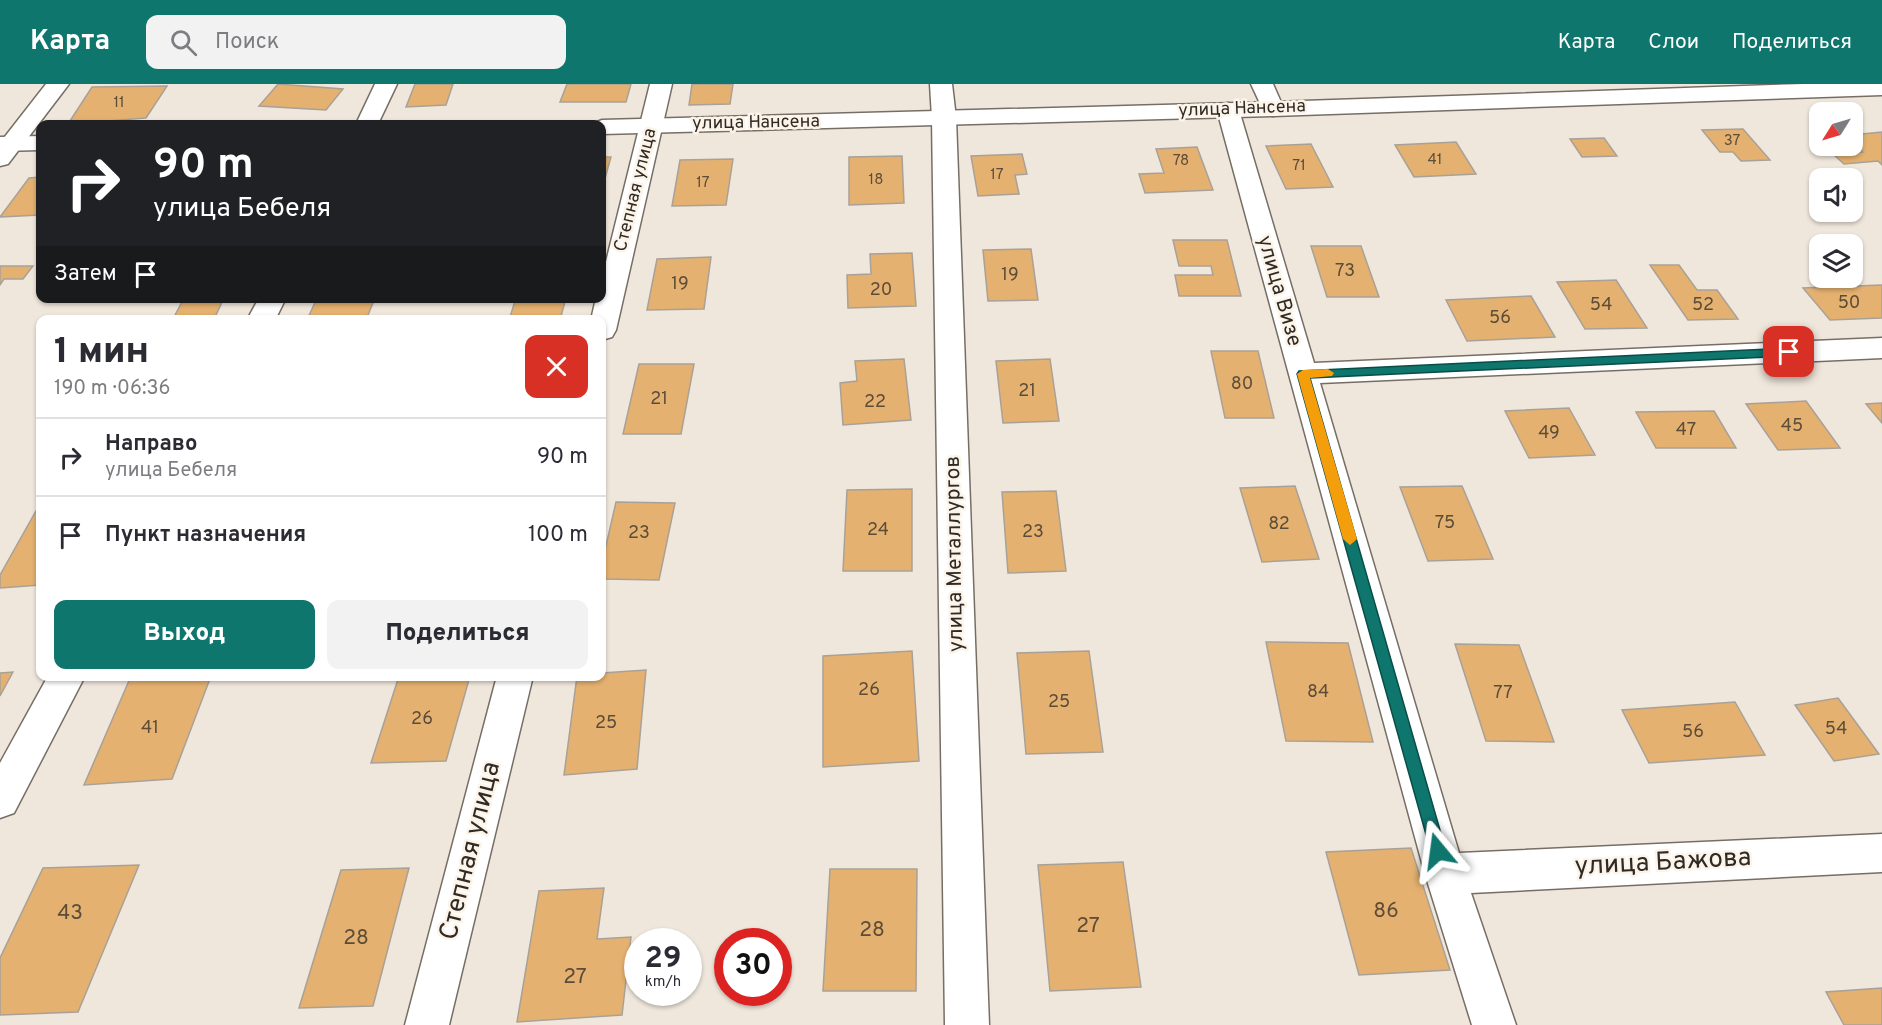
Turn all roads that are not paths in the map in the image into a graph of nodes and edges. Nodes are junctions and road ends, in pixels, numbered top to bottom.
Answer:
1 (58, 84) edge
2 (386, 84) edge
3 (661, 84) edge
4 (941, 84) edge
5 (1262, 84) edge
6 (1882, 88) edge
7 (1273, 109) junction
8 (1228, 110) junction
9 (944, 118) junction
10 (368, 120) edge
11 (653, 126) junction
12 (606, 127) edge
13 (36, 144) edge
14 (4, 149) edge
15 (606, 315) edge
16 (1882, 348) edge
17 (1303, 374) junction
18 (64, 681) edge
19 (514, 681) edge
20 (0, 801) edge
21 (1882, 853) edge
22 (1445, 874) junction
23 (427, 1025) edge
24 (967, 1025) edge
25 (1494, 1025) edge

1 - 14 street
2 - 10 street
3 - 11 street, Степная улица
4 - 9 street, улица Металлургов
5 - 7 street
6 - 7 street, улица Нансена
7 - 8 street, улица Нансена
8 - 9 street, улица Нансена
8 - 17 street, улица Визе
9 - 11 street, улица Нансена
9 - 24 street, улица Металлургов
11 - 12 street, улица Нансена
11 - 15 street, Степная улица
13 - 14 street
16 - 17 street
17 - 22 street, улица Визе
18 - 20 street
19 - 23 street, Степная улица
21 - 22 street, улица Бажова
22 - 25 street, улица Визе

